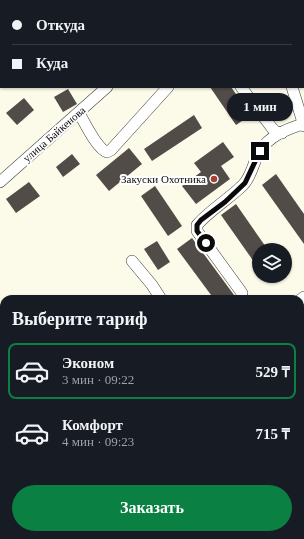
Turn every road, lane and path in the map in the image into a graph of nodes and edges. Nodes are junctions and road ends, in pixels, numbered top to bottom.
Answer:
1 (106, 88) edge
2 (167, 88) edge
3 (242, 88) edge
4 (292, 88) edge
5 (78, 113) junction
6 (304, 125) edge
7 (282, 133) junction
8 (0, 182) edge
9 (132, 261) dead end
10 (242, 293) dead end
11 (158, 295) edge

1 - 5 street, улица Байкенова
2 - 5 street
3 - 7 street
4 - 6 street
5 - 8 street, улица Байкенова
6 - 7 street
7 - 10 street
9 - 11 street

